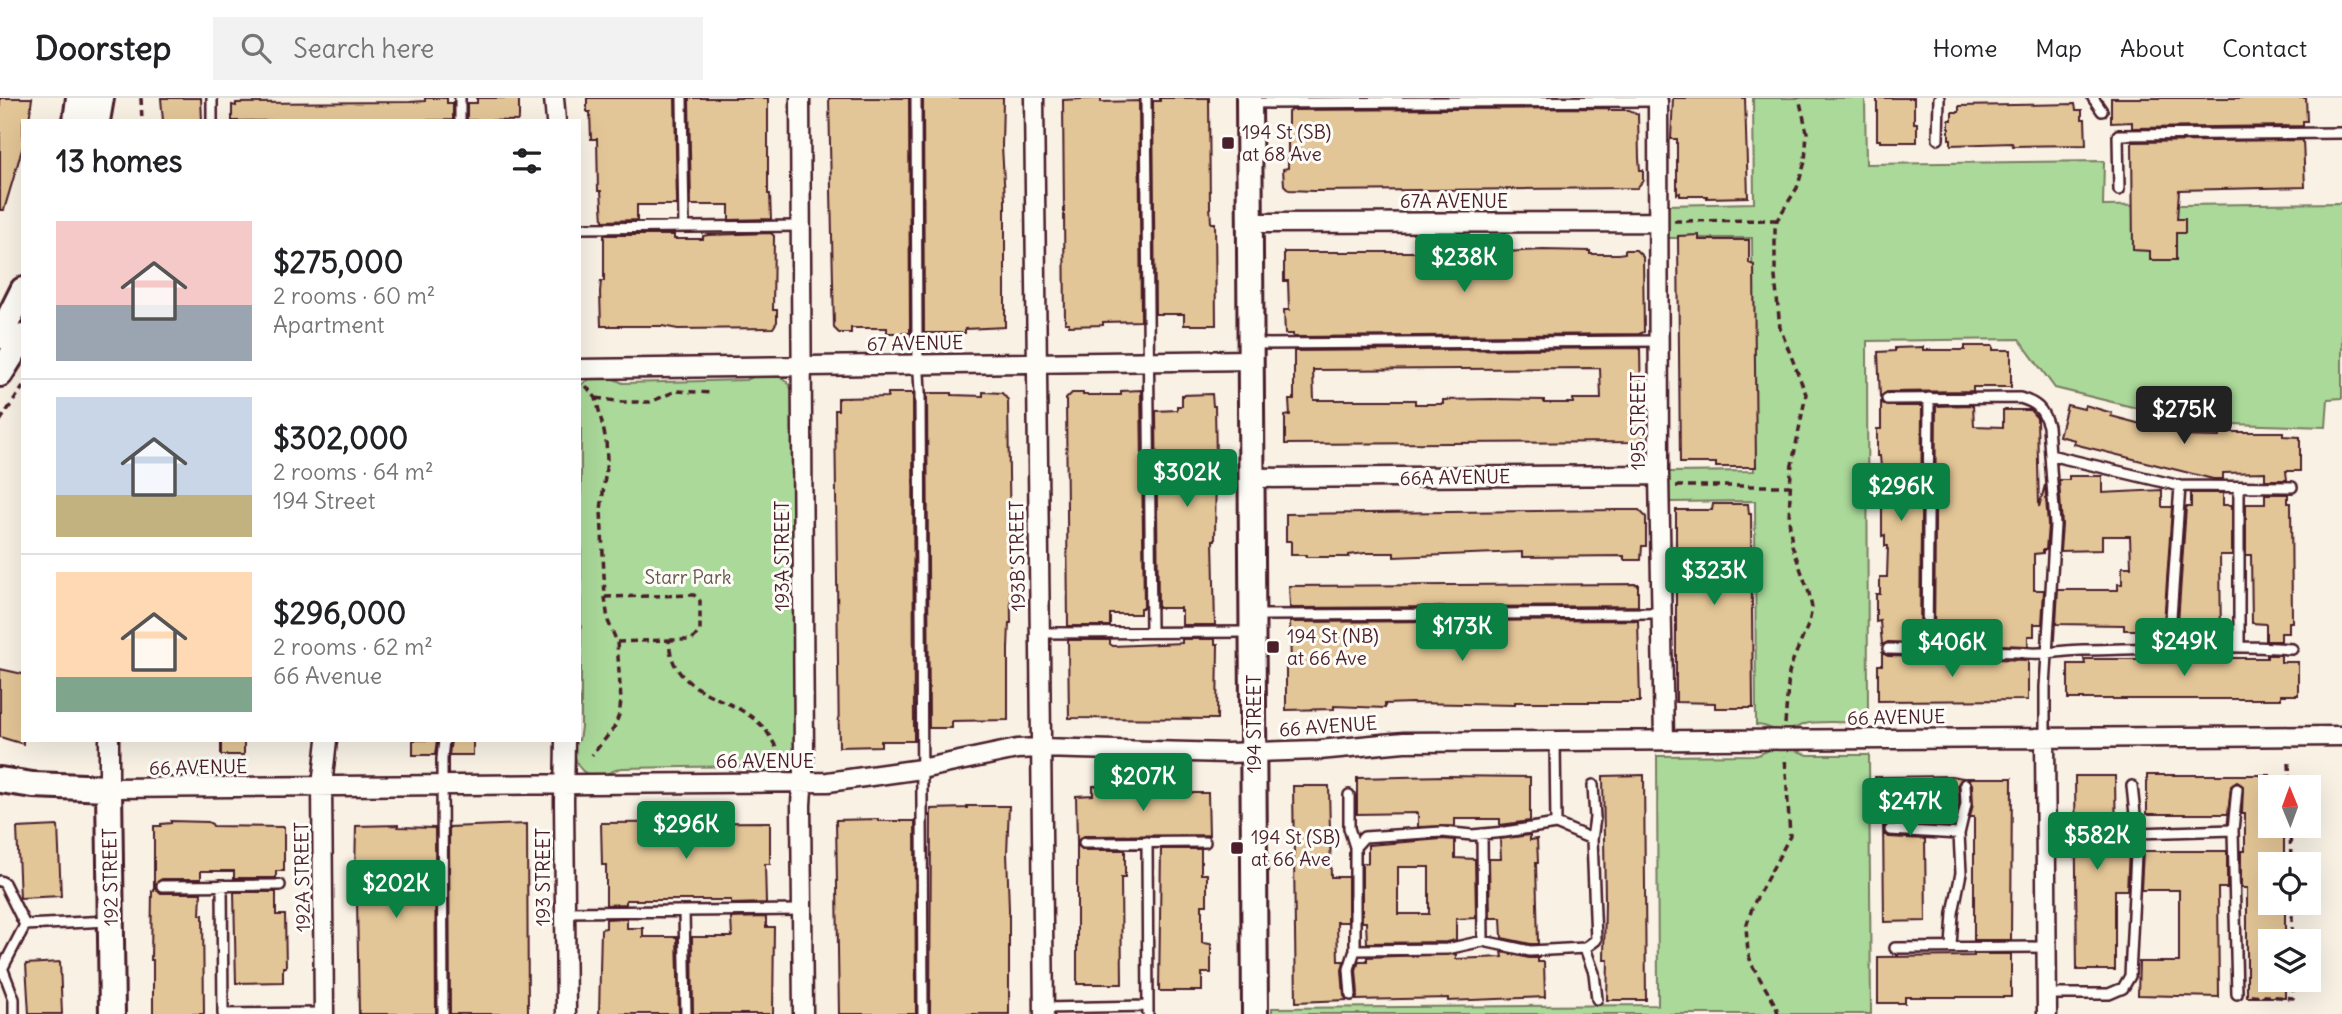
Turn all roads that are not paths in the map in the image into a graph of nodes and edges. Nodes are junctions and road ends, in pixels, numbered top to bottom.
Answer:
1 (79, 98) edge
2 (101, 98) edge
3 (212, 98) edge
4 (460, 98) edge
5 (554, 98) edge
6 (682, 98) edge
7 (800, 98) edge
8 (916, 98) edge
9 (1034, 98) edge
10 (1146, 98) edge
11 (1939, 98) edge
12 (2093, 98) edge
13 (1249, 100) edge
14 (1658, 101) joint
15 (2102, 111) dead end
16 (76, 119) edge
17 (97, 119) edge
18 (212, 119) edge
19 (460, 119) edge
20 (556, 119) edge
21 (2342, 133) edge
22 (1938, 139) dead end
23 (2119, 190) dead end
24 (1663, 222) junction
25 (1251, 223) junction
26 (684, 226) junction
27 (800, 226) junction
28 (581, 228) edge
29 (21, 294) edge
30 (0, 335) edge
31 (21, 340) edge
32 (1658, 341) junction
33 (1251, 352) junction
34 (1149, 361) junction
35 (1036, 363) junction
36 (918, 364) junction
37 (802, 366) junction
38 (0, 374) edge
39 (582, 376) edge
40 (1929, 398) junction
41 (1888, 399) dead end
42 (2050, 456) junction
43 (1252, 478) junction
44 (1665, 481) junction
45 (2180, 486) junction
46 (2239, 487) junction
47 (2292, 487) dead end
48 (1661, 613) junction
49 (1254, 624) junction
50 (1151, 632) junction
51 (1039, 633) junction
52 (2239, 645) junction
53 (2169, 648) junction
54 (1888, 649) dead end
55 (1927, 649) junction
56 (2292, 649) dead end
57 (2048, 653) junction
58 (2342, 736) edge
59 (2045, 737) junction
60 (1664, 740) junction
61 (1555, 741) junction
62 (109, 742) edge
63 (327, 742) edge
64 (444, 742) edge
65 (565, 742) edge
66 (1041, 748) junction
67 (1254, 752) junction
68 (921, 769) junction
69 (0, 780) edge
70 (802, 782) junction
71 (564, 784) junction
72 (1965, 784) dead end
73 (1593, 785) dead end
74 (322, 786) junction
75 (442, 786) junction
76 (2132, 786) dead end
77 (109, 789) junction
78 (2237, 789) dead end
79 (1349, 795) dead end
80 (1556, 824) junction
81 (1890, 830) dead end
82 (2233, 830) junction
83 (2137, 833) junction
84 (1482, 834) junction
85 (1959, 834) junction
86 (1592, 839) junction
87 (1147, 842) junction
88 (1205, 842) dead end
89 (1084, 843) dead end
90 (1355, 847) junction
91 (0, 881) edge
92 (222, 885) junction
93 (280, 885) dead end
94 (162, 886) dead end
95 (802, 910) junction
96 (684, 911) junction
97 (564, 912) junction
98 (111, 921) junction
99 (24, 925) junction
100 (1483, 941) junction
101 (1951, 947) junction
102 (2046, 947) junction
103 (1585, 948) junction
104 (1895, 948) dead end
105 (1355, 950) junction
106 (2, 972) edge
107 (2046, 994) junction
108 (2237, 994) road end
109 (1351, 995) dead end
110 (1597, 999) dead end
111 (1148, 1010) edge
112 (1044, 1011) edge
113 (324, 1013) edge
114 (14, 1014) edge
115 (112, 1014) edge
116 (223, 1014) edge
117 (443, 1014) edge
118 (566, 1014) edge
119 (686, 1014) edge
120 (803, 1014) edge
121 (923, 1014) edge
122 (1255, 1014) edge
123 (2047, 1014) edge

1 - 16 street
2 - 17 street
3 - 18 lane
4 - 19 lane
5 - 20 street
6 - 26 lane
7 - 27 street, 193A STREET
8 - 36 lane
9 - 35 street, 193B STREET
10 - 34 lane
11 - 22 lane
12 - 15 lane
13 - 14 lane
13 - 25 street, 194 STREET
14 - 24 street, 195 STREET
21 - 23 lane
24 - 25 street, 67A AVENUE
24 - 32 street, 195 STREET
25 - 33 street, 194 STREET
26 - 27 lane
26 - 28 lane
27 - 37 street, 193A STREET
29 - 30 street
31 - 38 street
32 - 33 lane
32 - 44 street, 195 STREET
33 - 34 street, 67 AVENUE
33 - 43 street, 194 STREET
34 - 35 street, 67 AVENUE
34 - 50 lane
35 - 36 street, 67 AVENUE
35 - 51 street, 193B STREET
36 - 37 street, 67 AVENUE
36 - 68 lane
37 - 39 street, 67 AVENUE
37 - 70 street, 193A STREET
40 - 41 lane
40 - 42 lane
40 - 55 lane
42 - 45 lane
42 - 57 lane
43 - 44 street, 66A AVENUE
43 - 49 street, 194 STREET
44 - 48 street, 195 STREET
45 - 46 lane
45 - 53 lane
46 - 47 lane
46 - 52 lane
48 - 49 lane
48 - 60 street, 195 STREET
49 - 50 lane
49 - 67 street, 194 STREET
50 - 51 lane
51 - 66 street, 193B STREET
52 - 53 lane
52 - 56 lane
53 - 57 lane
54 - 55 lane
55 - 57 lane
57 - 59 lane
58 - 59 street, 66 AVENUE
59 - 60 street, 66 AVENUE
59 - 102 street
60 - 61 street, 66 AVENUE
61 - 67 street, 66 AVENUE
61 - 80 lane
62 - 77 street, 192 STREET
63 - 74 street, 192A STREET
64 - 75 lane
65 - 71 street, 193 STREET
66 - 67 street, 66 AVENUE
66 - 68 street, 66 AVENUE
66 - 112 street, 193B STREET
67 - 122 street, 194 STREET
68 - 70 street, 66 AVENUE
68 - 121 lane
69 - 77 street
70 - 71 street, 66 AVENUE
70 - 95 street, 193A STREET
71 - 75 street, 66 AVENUE
71 - 97 street, 193 STREET
72 - 85 lane
73 - 86 lane
74 - 75 street, 66 AVENUE
74 - 77 street, 66 AVENUE
74 - 113 street, 192A STREET
75 - 117 lane
76 - 83 lane
77 - 98 street, 192 STREET
78 - 82 lane
79 - 90 lane
80 - 84 lane
80 - 86 lane
81 - 85 lane
82 - 83 lane
82 - 108 lane
83 - 107 lane
84 - 90 lane
84 - 100 lane
85 - 101 lane
86 - 103 lane
87 - 88 lane
87 - 89 lane
87 - 111 lane
90 - 105 lane
91 - 99 lane
92 - 93 lane
92 - 94 lane
92 - 116 lane
95 - 96 lane
95 - 120 street, 193A STREET
96 - 97 lane
96 - 119 lane
97 - 118 street, 193 STREET
98 - 99 lane
98 - 115 street, 192 STREET
99 - 106 lane
100 - 103 lane
100 - 105 lane
101 - 102 lane
101 - 104 lane
102 - 107 street
103 - 110 lane
105 - 109 lane
106 - 114 lane
107 - 123 street
111 - 112 lane
113 - 116 lane

